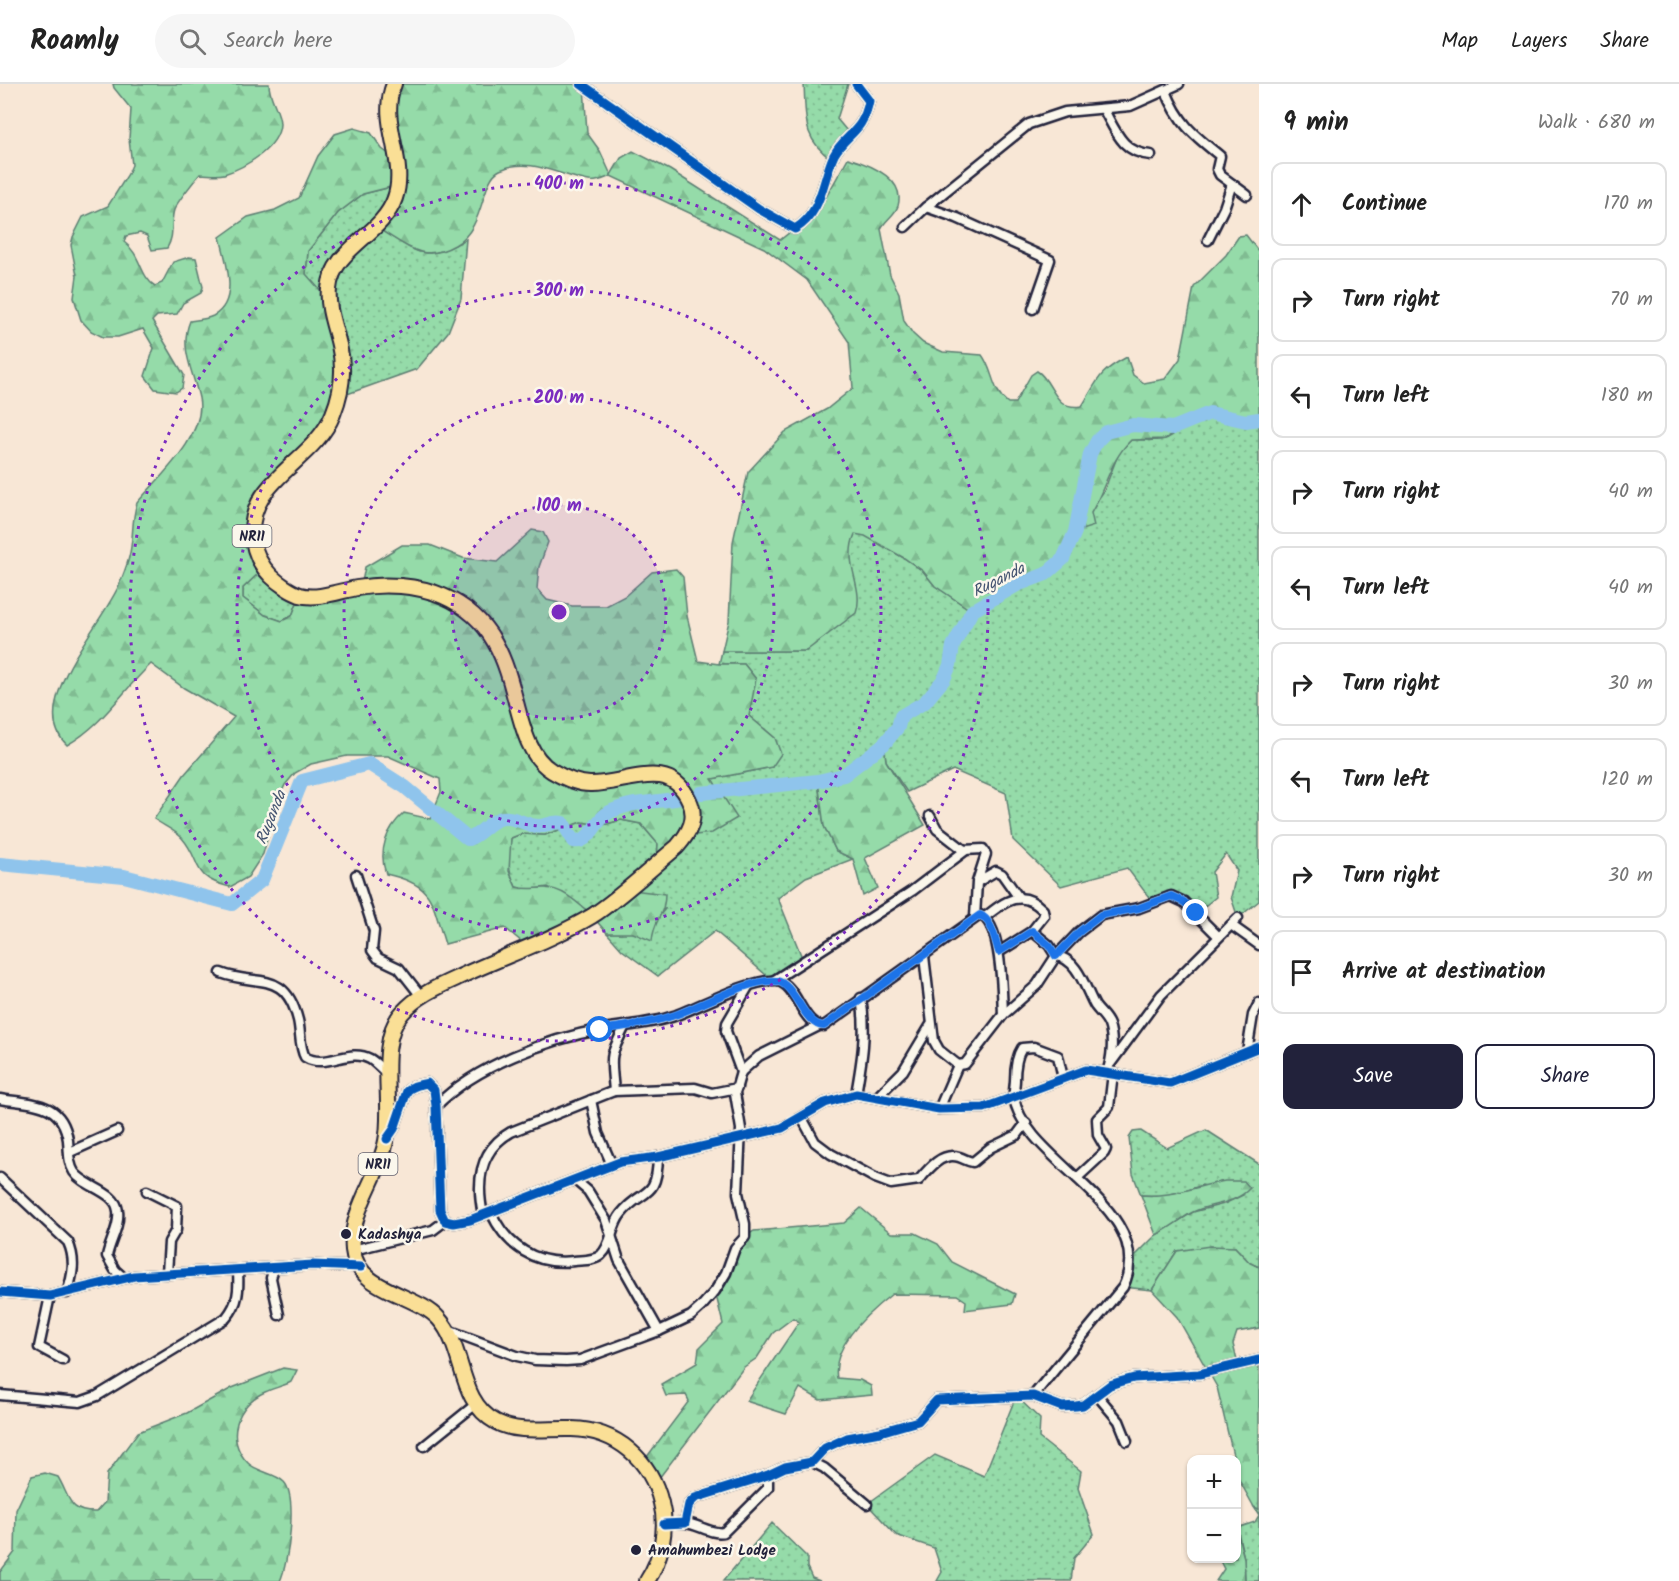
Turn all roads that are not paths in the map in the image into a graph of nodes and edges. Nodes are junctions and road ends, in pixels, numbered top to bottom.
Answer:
1 (394, 84) edge
2 (581, 84) edge
3 (856, 84) edge
4 (1179, 84) edge
5 (1166, 91) junction
6 (1104, 110) junction
7 (1151, 155) dead end
8 (1232, 184) junction
9 (1247, 195) dead end
10 (926, 207) junction
11 (905, 227) dead end
12 (1208, 240) dead end
13 (1033, 309) dead end
14 (930, 816) dead end
15 (966, 850) junction
16 (356, 875) dead end
17 (977, 882) junction
18 (1019, 898) junction
19 (975, 917) junction
20 (985, 917) junction
21 (1032, 931) junction
22 (1218, 936) junction
23 (1259, 945) edge
24 (999, 952) junction
25 (924, 956) junction
26 (1056, 956) junction
27 (221, 974) dead end
28 (773, 981) junction
29 (748, 987) junction
30 (421, 996) junction
31 (861, 998) junction
32 (1259, 1003) edge
33 (1003, 1015) junction
34 (625, 1026) junction
35 (819, 1026) junction
36 (930, 1026) junction
37 (1255, 1049) edge
38 (958, 1065) junction
39 (1110, 1069) junction
40 (741, 1072) junction
41 (388, 1076) junction
42 (1064, 1078) junction
43 (737, 1088) junction
44 (614, 1091) junction
45 (856, 1094) junction
46 (877, 1097) junction
47 (1014, 1098) junction
48 (0, 1099) edge
49 (591, 1100) junction
50 (436, 1106) junction
51 (939, 1109) junction
52 (802, 1118) junction
53 (1026, 1124) junction
54 (117, 1131) dead end
55 (387, 1139) junction
56 (740, 1139) junction
57 (70, 1152) junction
58 (658, 1157) junction
59 (612, 1165) junction
60 (0, 1178) edge
61 (1077, 1178) junction
62 (576, 1180) junction
63 (147, 1191) dead end
64 (487, 1213) junction
65 (445, 1221) junction
66 (611, 1237) junction
67 (353, 1250) junction
68 (360, 1267) junction
69 (274, 1268) junction
70 (238, 1270) junction
71 (166, 1273) junction
72 (124, 1278) junction
73 (0, 1292) edge
74 (67, 1293) junction
75 (50, 1296) junction
76 (279, 1315) dead end
77 (448, 1330) junction
78 (659, 1331) junction
79 (63, 1360) dead end
80 (1259, 1360) edge
81 (0, 1395) edge
82 (1097, 1395) junction
83 (1033, 1396) junction
84 (476, 1404) junction
85 (1127, 1441) dead end
86 (424, 1446) dead end
87 (812, 1462) junction
88 (768, 1475) junction
89 (867, 1504) dead end
90 (685, 1523) junction
91 (664, 1524) junction
92 (646, 1581) edge

1 - 30 highway, NR11
2 - 3 street
4 - 5 street
5 - 6 street
5 - 8 street
6 - 7 street
6 - 10 street
8 - 9 street
8 - 12 street
10 - 11 street
10 - 13 street
14 - 15 street
15 - 17 street
15 - 28 street
16 - 30 street
17 - 18 street
17 - 19 street
18 - 20 street
18 - 21 street
19 - 20 street
19 - 25 street
20 - 24 street
21 - 24 street
21 - 26 street
22 - 23 street
22 - 26 street
22 - 39 street
24 - 33 street
25 - 31 street
25 - 36 street
26 - 33 street
26 - 39 street
27 - 41 street
28 - 29 street
28 - 35 street
29 - 34 street
29 - 40 street
30 - 41 highway, NR11
31 - 35 street
31 - 45 street
32 - 37 street
33 - 38 street
34 - 44 street
34 - 50 street
35 - 40 street
36 - 38 street
36 - 46 street
37 - 39 street
38 - 51 street
39 - 42 street
39 - 61 street
40 - 43 street
41 - 55 highway, NR11
42 - 47 street
42 - 47 street
43 - 44 street
43 - 56 street
44 - 49 street
45 - 46 street
45 - 52 street
46 - 51 street
47 - 51 street
47 - 53 street
48 - 57 street
49 - 59 street
49 - 64 street
50 - 55 street
50 - 65 street
52 - 53 street
52 - 56 street
53 - 61 street
54 - 57 street
55 - 67 highway, NR11
56 - 58 street
56 - 78 street
57 - 72 street
58 - 59 street
58 - 66 street
59 - 62 street
60 - 74 street
61 - 83 street
62 - 64 street
62 - 66 street
63 - 71 street
64 - 65 street
64 - 66 street
65 - 67 street
66 - 78 street
67 - 68 highway, NR11
68 - 69 street
68 - 77 highway, NR11
69 - 70 street
69 - 76 street
70 - 71 street
70 - 81 street
71 - 72 street
72 - 74 street
73 - 75 street
74 - 75 street
75 - 79 street
77 - 78 street
77 - 84 highway, NR11
80 - 82 street
82 - 83 street
82 - 85 street
83 - 87 street
84 - 86 street
84 - 91 highway
87 - 88 street
87 - 89 street
88 - 90 street
88 - 90 street
90 - 91 street
91 - 92 highway

